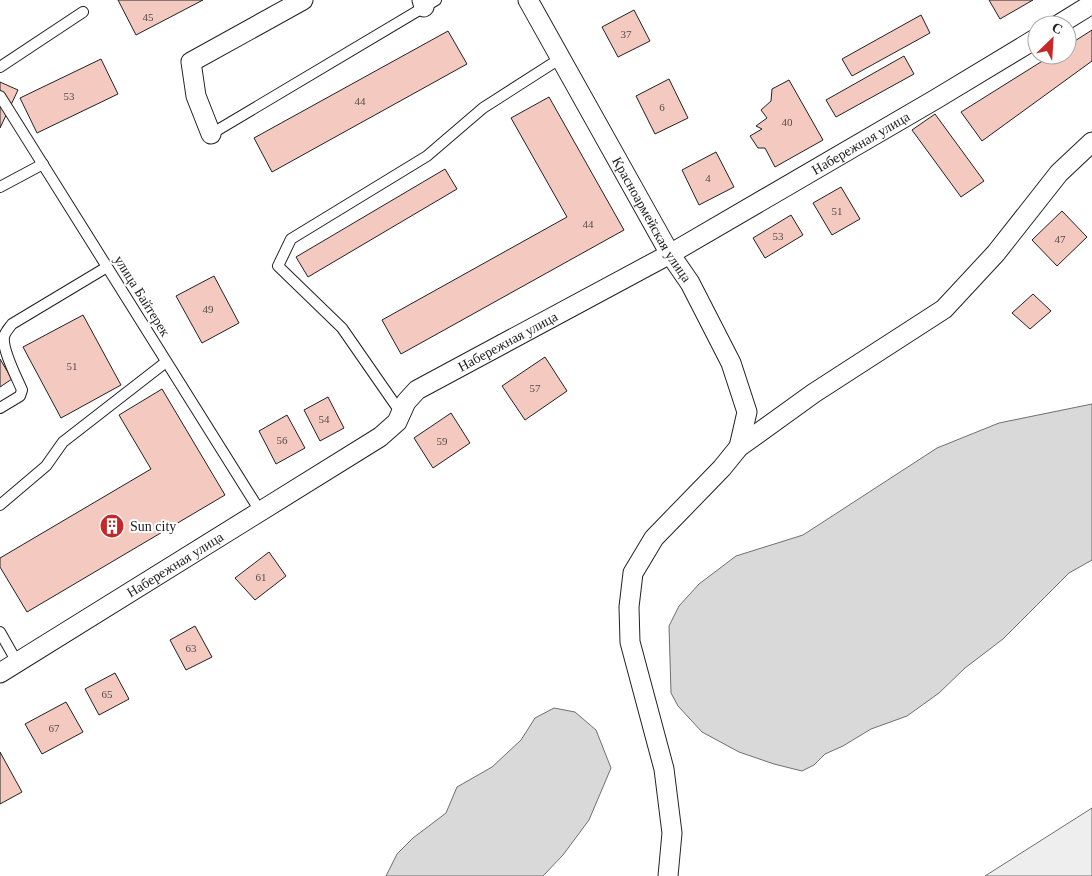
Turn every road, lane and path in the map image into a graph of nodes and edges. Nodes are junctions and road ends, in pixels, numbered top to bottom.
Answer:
1 (303, 0) edge
2 (528, 0) edge
3 (427, 2) edge
4 (1092, 4) edge
5 (83, 12) dead end
6 (1074, 15) edge
7 (1027, 44) edge
8 (561, 58) junction
9 (0, 67) edge
10 (0, 96) edge
11 (211, 134) joint
12 (1092, 142) edge
13 (43, 164) junction
14 (0, 187) edge
15 (670, 254) junction
16 (107, 267) junction
17 (166, 362) junction
18 (0, 408) edge
19 (401, 413) junction
20 (738, 447) junction
21 (0, 506) edge
22 (260, 512) junction
23 (0, 632) edge
24 (18, 662) junction
25 (0, 673) edge
26 (668, 876) edge

1 - 11 street
2 - 8 street, Красноармейская улица
3 - 11 lane
4 - 6 street
5 - 9 lane
7 - 15 street, Набережная улица
8 - 15 street, Красноармейская улица
8 - 19 lane
10 - 13 lane, улица Байтерек
12 - 20 street
13 - 14 lane
13 - 16 lane, улица Байтерек
15 - 19 street, Набережная улица
15 - 20 street, Красноармейская улица
16 - 17 lane, улица Байтерек
16 - 18 lane
17 - 21 lane
17 - 22 lane, улица Байтерек
19 - 22 street, Набережная улица
20 - 26 street
22 - 24 street, Набережная улица
23 - 24 lane
24 - 25 street, Набережная улица

